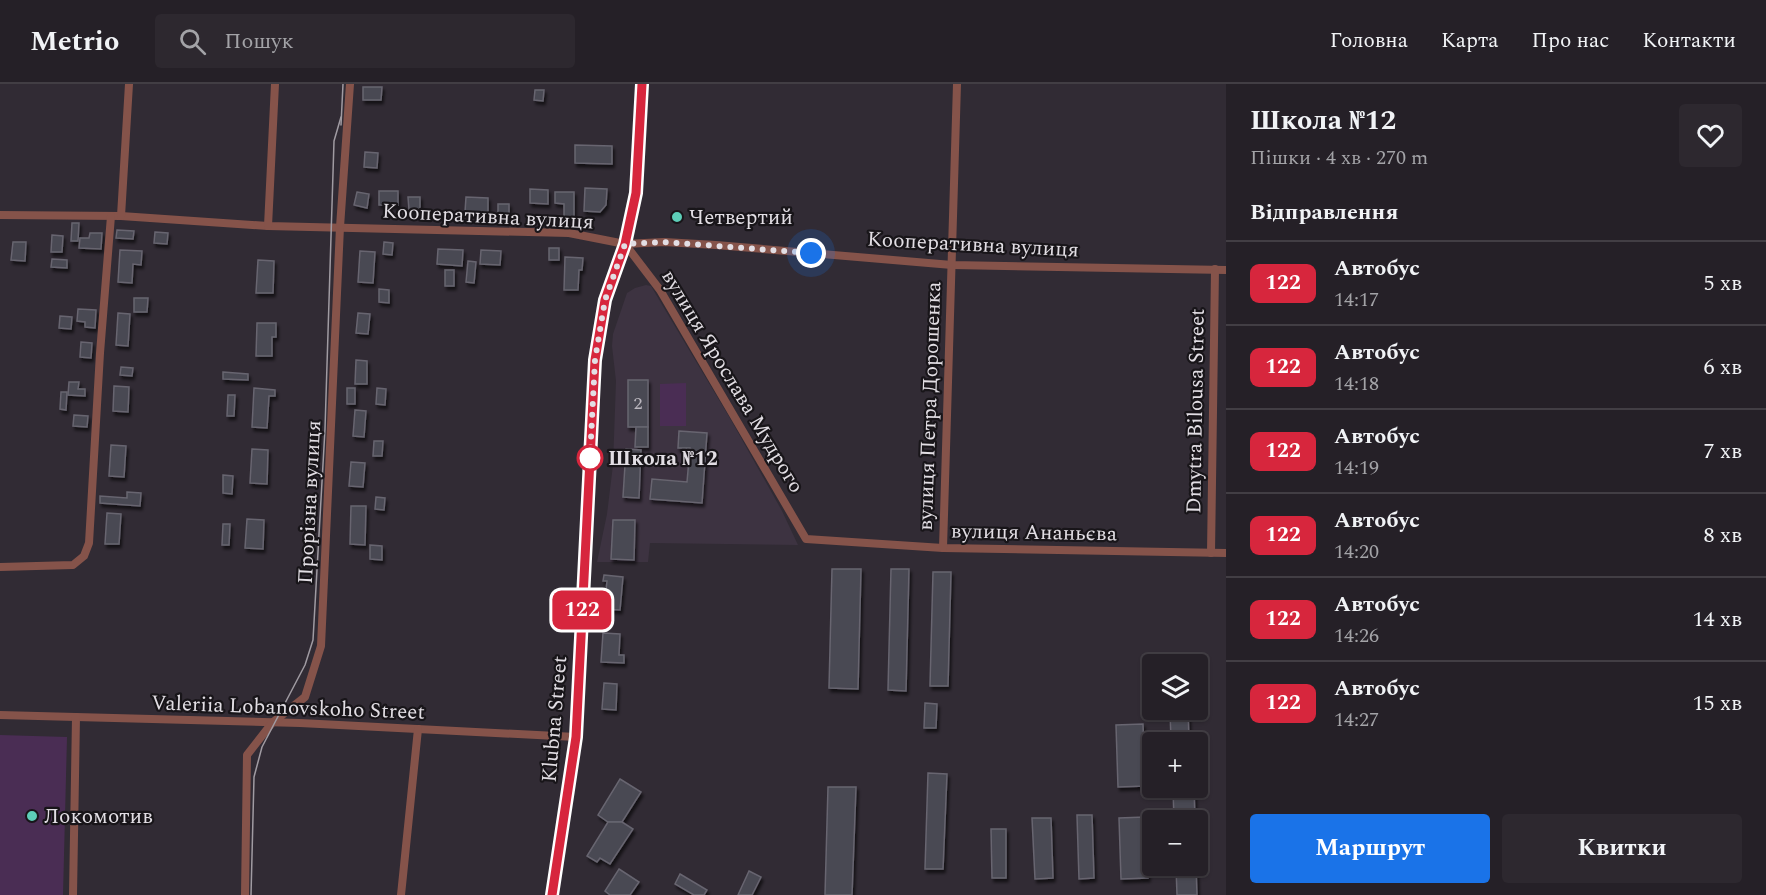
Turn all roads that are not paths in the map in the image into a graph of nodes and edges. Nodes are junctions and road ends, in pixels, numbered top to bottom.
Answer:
1 (129, 84) edge
2 (275, 84) edge
3 (350, 84) edge
4 (642, 84) edge
5 (953, 84) edge
6 (957, 84) edge
7 (0, 215) edge
8 (111, 216) junction
9 (122, 216) junction
10 (268, 226) junction
11 (340, 227) junction
12 (625, 244) junction
13 (952, 265) junction
14 (1215, 269) junction
15 (1226, 270) edge
16 (806, 539) joint
17 (943, 548) junction
18 (1211, 553) junction
19 (1226, 554) edge
20 (0, 567) edge
21 (0, 715) edge
22 (76, 717) junction
23 (272, 723) junction
24 (418, 729) junction
25 (576, 737) junction
26 (73, 895) edge
27 (244, 895) edge
28 (401, 895) edge
29 (552, 895) edge

1 - 9 street
2 - 10 street
3 - 11 street, Прорізна вулиця
4 - 12 main road, Klubna Street
5 - 6 street
6 - 13 street, вулиця Петра Дорошенка
7 - 8 street, Кооперативна вулиця
8 - 9 street, Кооперативна вулиця
8 - 20 street
9 - 10 street, Кооперативна вулиця
10 - 11 street, Кооперативна вулиця
11 - 12 street, Кооперативна вулиця
11 - 23 street, Прорізна вулиця
12 - 13 street, Кооперативна вулиця
12 - 16 street, вулиця Ярослава Мудрого
12 - 25 main road, Klubna Street
13 - 14 street, Кооперативна вулиця
13 - 17 street, вулиця Петра Дорошенка
14 - 15 street, Кооперативна вулиця
14 - 18 street, Dmytra Bilousa Street
16 - 17 street, вулиця Ананьєва
17 - 18 street, вулиця Ананьєва
18 - 19 street, вулиця Ананьєва
21 - 22 street, Valeriia Lobanovskoho Street
22 - 23 street, Valeriia Lobanovskoho Street
22 - 26 street
23 - 24 street, Valeriia Lobanovskoho Street
23 - 27 street, Прорізна вулиця
24 - 25 street, Valeriia Lobanovskoho Street
24 - 28 street
25 - 29 main road, Klubna Street

